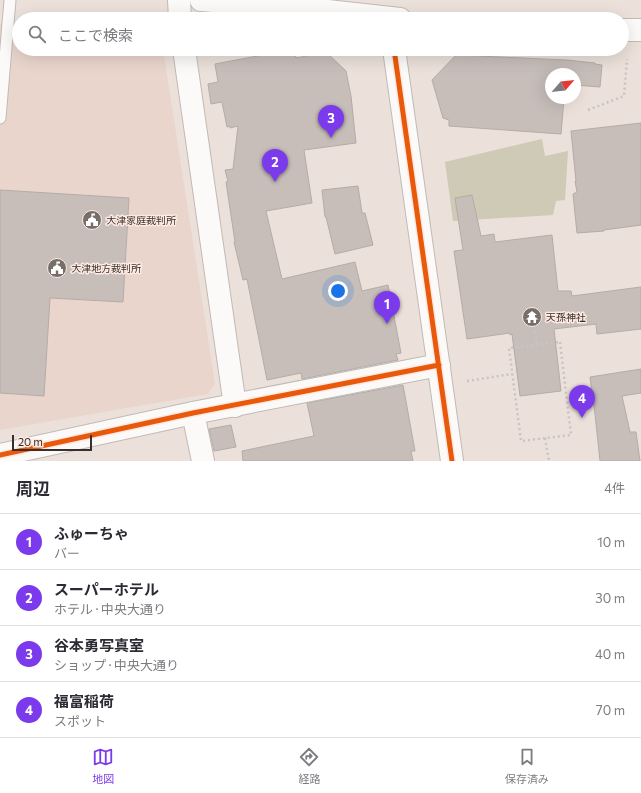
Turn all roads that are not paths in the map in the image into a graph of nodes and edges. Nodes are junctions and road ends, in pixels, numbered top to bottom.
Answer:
1 (10, 0) edge
2 (179, 0) edge
3 (201, 0) edge
4 (180, 12) edge
5 (362, 12) edge
6 (629, 30) edge
7 (641, 30) edge
8 (185, 56) edge
9 (395, 56) edge
10 (0, 118) edge
11 (439, 365) junction
12 (235, 406) junction
13 (193, 414) junction
14 (0, 456) edge
15 (202, 461) edge
16 (452, 461) edge

1 - 10 lane
2 - 4 street
3 - 5 street
6 - 7 street
8 - 12 street
9 - 11 street
11 - 12 street
11 - 16 street
12 - 13 street
13 - 14 street
13 - 15 street

